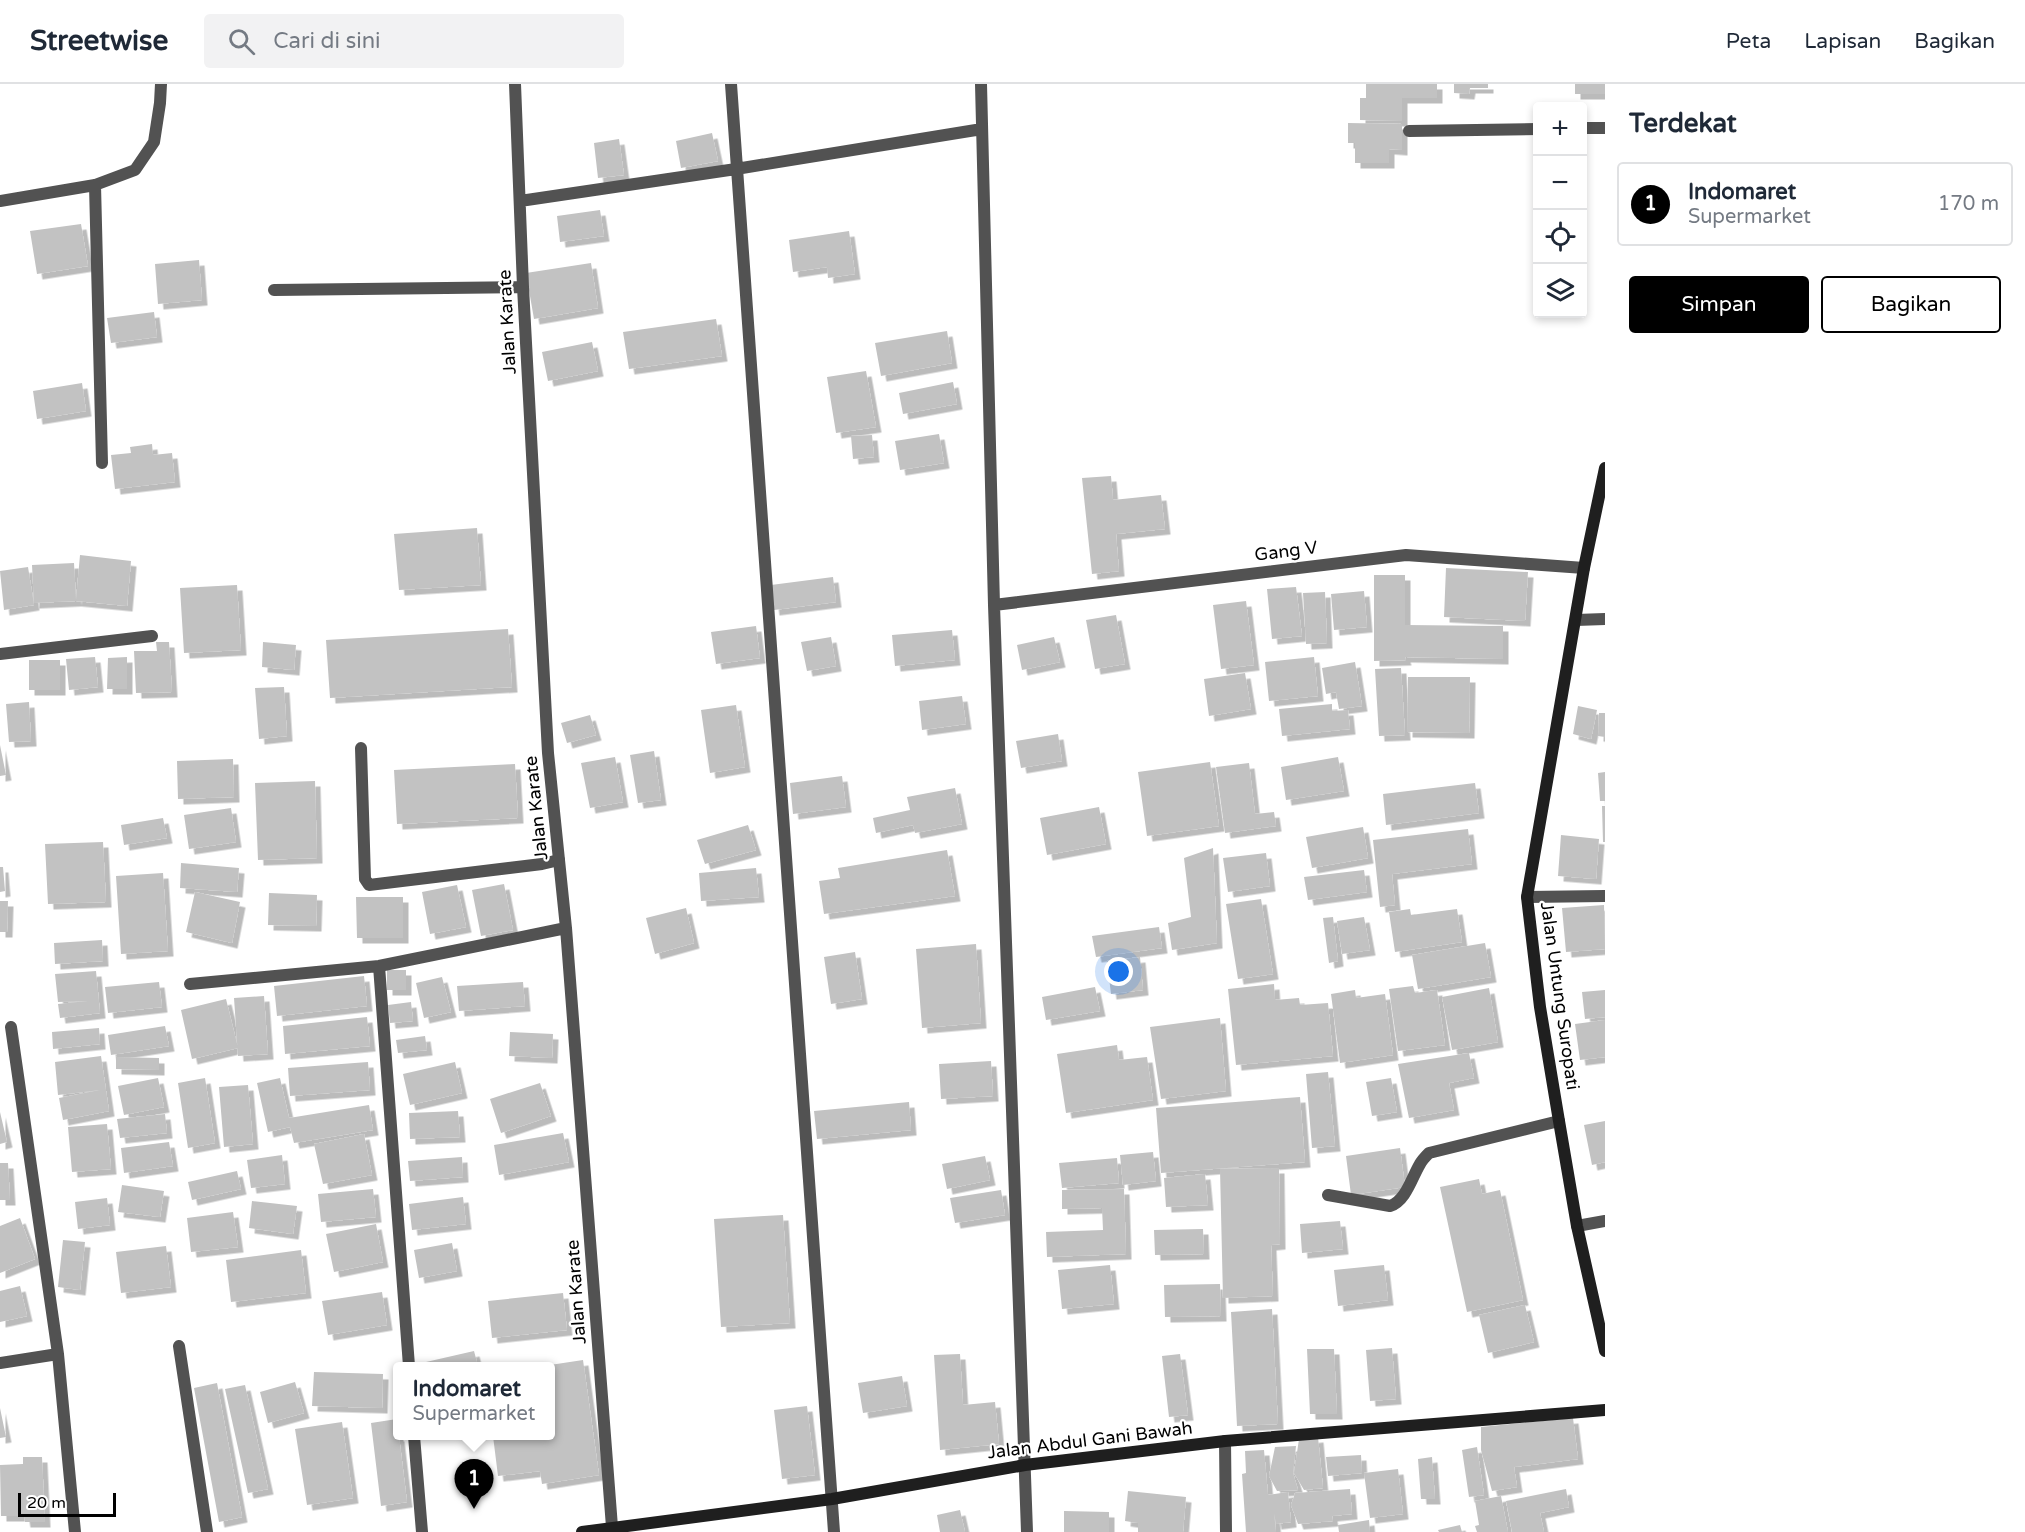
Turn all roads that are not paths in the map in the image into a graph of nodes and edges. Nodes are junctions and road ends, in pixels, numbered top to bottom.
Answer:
1 (161, 84) edge
2 (515, 84) edge
3 (731, 84) edge
4 (981, 84) edge
5 (1587, 128) edge
6 (1605, 128) edge
7 (982, 129) junction
8 (1533, 129) edge
9 (1408, 131) dead end
10 (736, 169) junction
11 (95, 185) junction
12 (0, 201) edge
13 (520, 201) junction
14 (523, 287) junction
15 (274, 290) dead end
16 (102, 463) dead end
17 (1605, 468) edge
18 (1584, 568) junction
19 (994, 605) junction
20 (1605, 619) edge
21 (1576, 620) junction
22 (152, 636) dead end
23 (0, 654) edge
24 (361, 748) dead end
25 (559, 860) junction
26 (1605, 896) edge
27 (1527, 897) junction
28 (566, 928) junction
29 (379, 966) junction
30 (190, 984) dead end
31 (11, 1028) dead end
32 (1559, 1121) junction
33 (1328, 1195) dead end
34 (1605, 1221) edge
35 (1577, 1226) junction
36 (178, 1346) dead end
37 (1605, 1351) edge
38 (58, 1354) junction
39 (409, 1362) edge
40 (0, 1363) edge
41 (1605, 1410) edge
42 (414, 1440) edge
43 (1225, 1441) junction
44 (1025, 1465) junction
45 (832, 1499) junction
46 (612, 1527) junction
47 (75, 1532) edge
48 (207, 1532) edge
49 (422, 1532) edge
50 (582, 1532) edge
51 (834, 1532) edge
52 (1027, 1532) edge
53 (1226, 1532) edge

1 - 11 street
2 - 13 street, Jalan Karate
3 - 10 street
4 - 7 street
5 - 6 street
7 - 10 street
7 - 19 street
8 - 9 street
10 - 13 street
10 - 45 street
11 - 12 street
11 - 16 street
13 - 14 street, Jalan Karate
14 - 15 street
14 - 25 street, Jalan Karate
17 - 18 main road, Jalan Untung Suropati
18 - 19 street, Gang V
18 - 21 main road, Jalan Untung Suropati
19 - 44 street
20 - 21 street
21 - 27 main road, Jalan Untung Suropati
22 - 23 street
24 - 25 street
25 - 28 street, Jalan Karate
26 - 27 street
27 - 32 main road, Jalan Untung Suropati
28 - 29 street
28 - 46 street, Jalan Karate
29 - 30 street
29 - 39 street
31 - 38 street
32 - 33 street
32 - 35 main road, Jalan Untung Suropati
34 - 35 street
35 - 37 main road, Jalan Untung Suropati
36 - 48 street
38 - 40 street
38 - 47 street
41 - 43 main road, Jalan Abdul Gani Bawah
42 - 49 street
43 - 44 main road, Jalan Abdul Gani Bawah
43 - 53 street
44 - 45 main road, Jalan Abdul Gani Bawah
44 - 52 street
45 - 46 main road, Jalan Abdul Gani Bawah
45 - 51 street
46 - 50 main road, Jalan Abdul Gani Bawah

